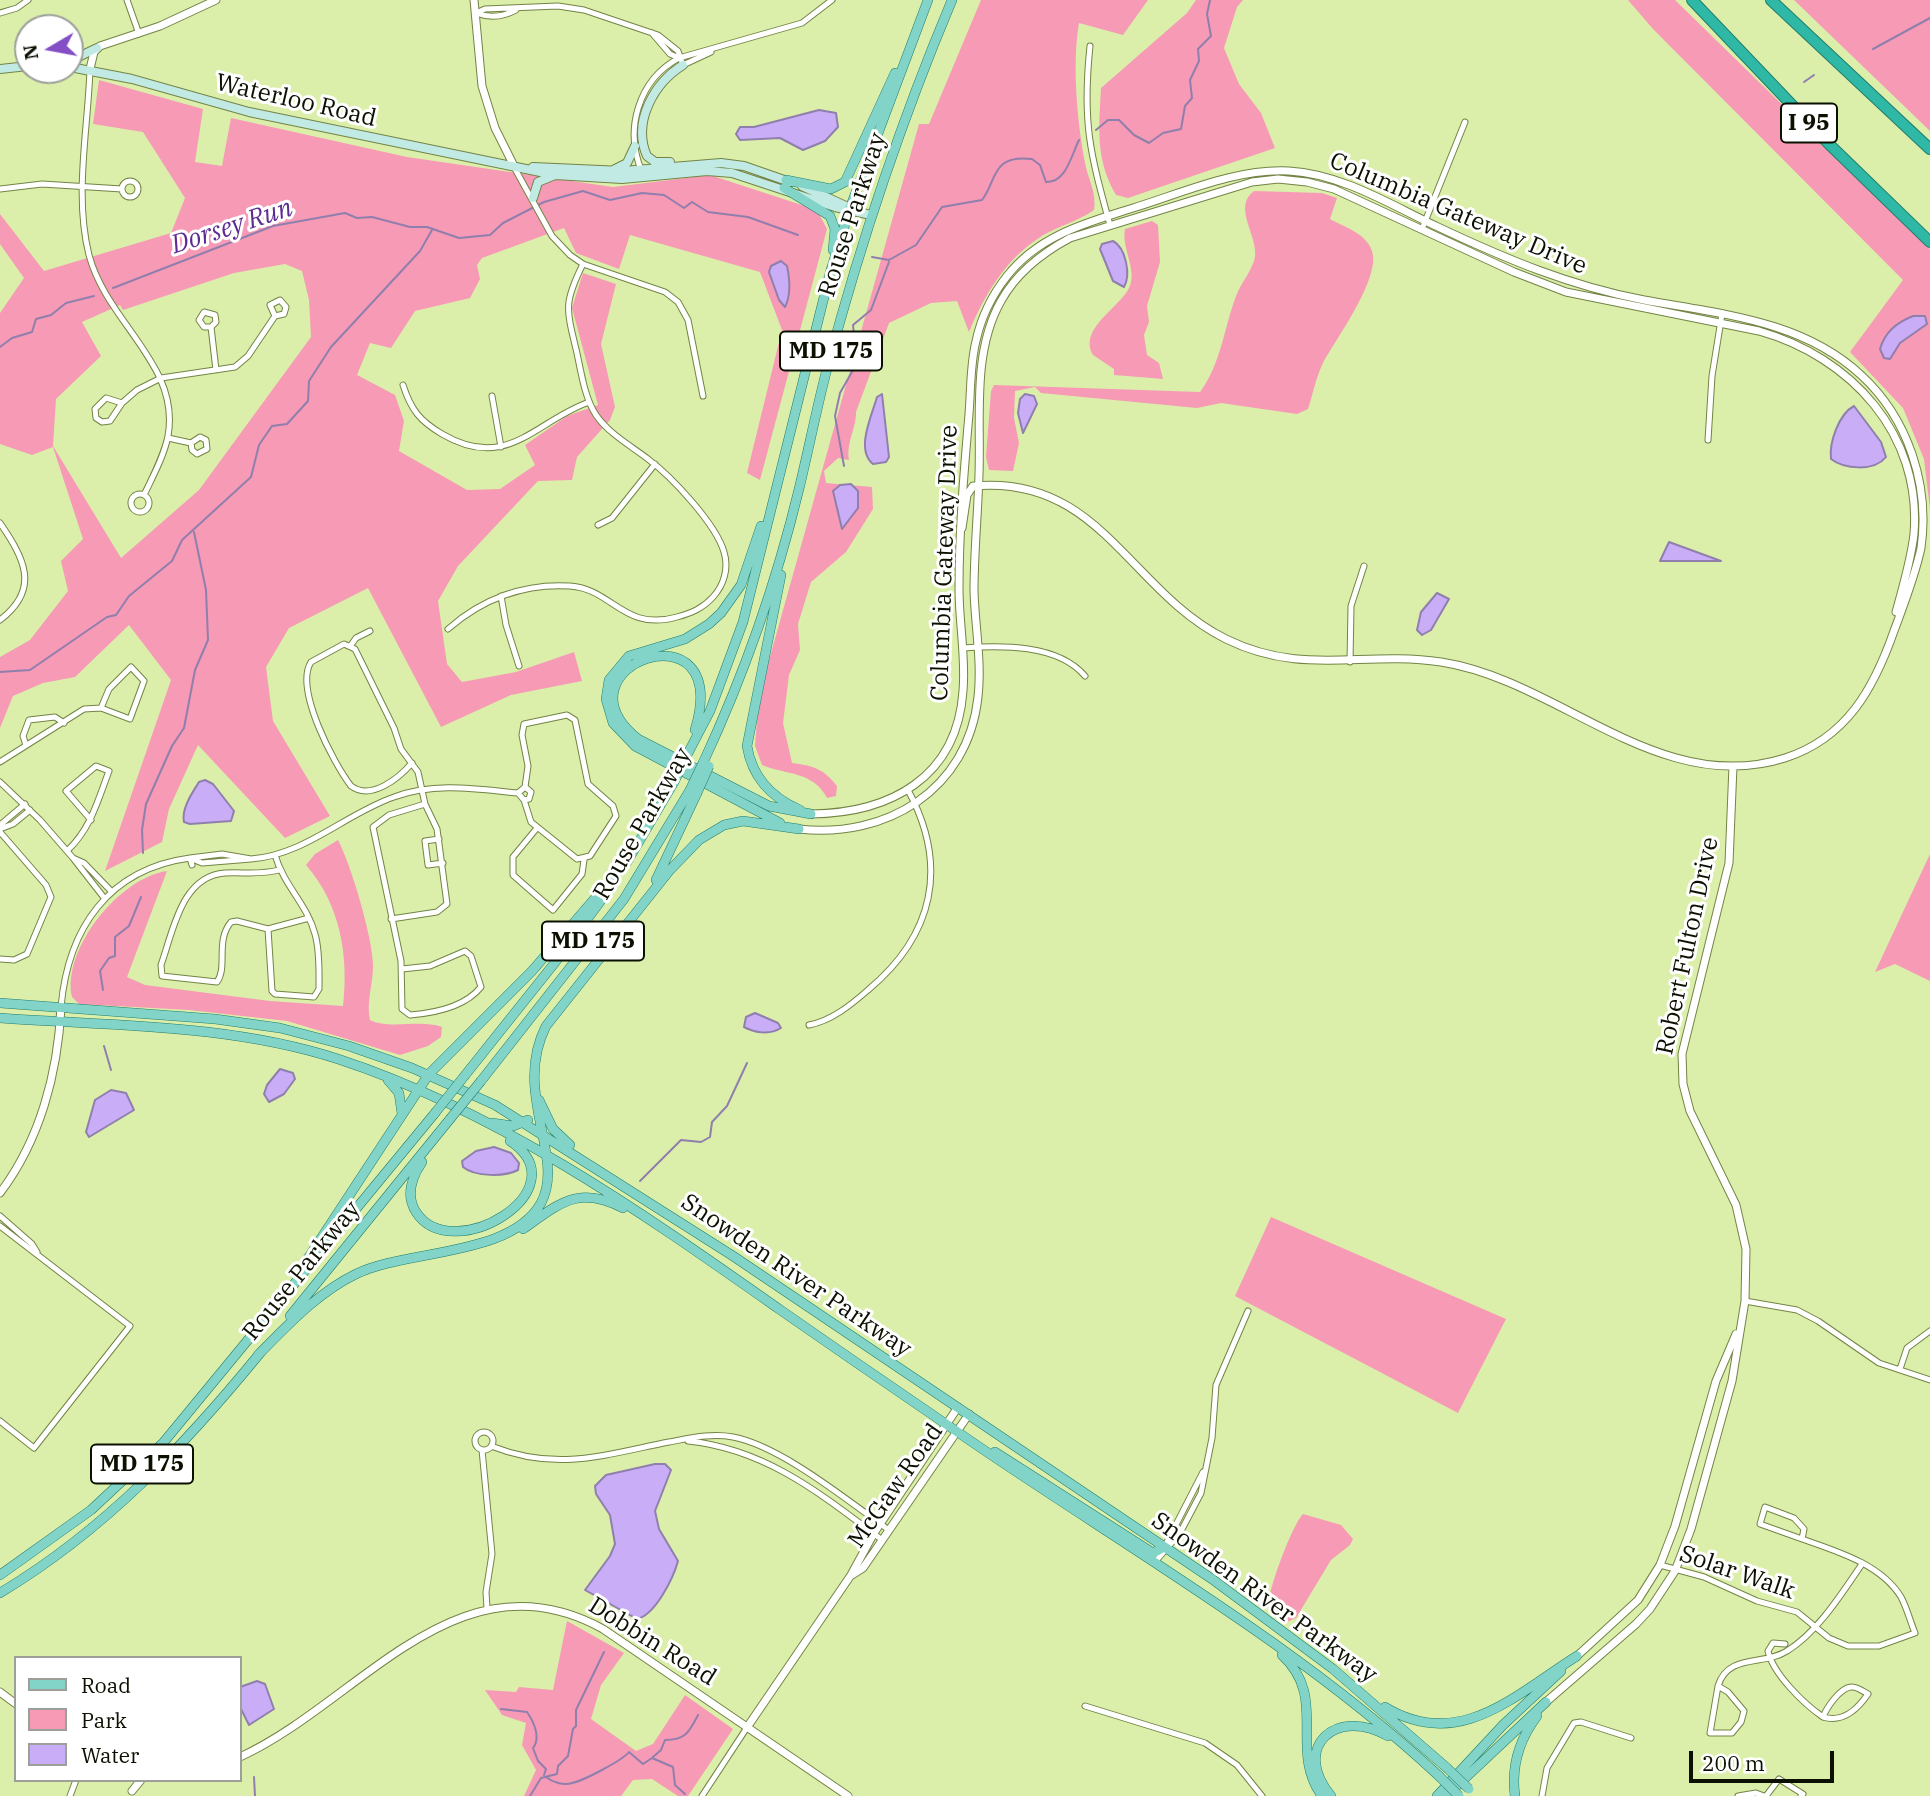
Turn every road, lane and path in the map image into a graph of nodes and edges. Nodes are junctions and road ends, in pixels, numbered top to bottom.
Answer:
1 (28, 0) edge
2 (127, 0) edge
3 (216, 0) edge
4 (474, 0) edge
5 (832, 0) edge
6 (928, 0) edge
7 (952, 0) edge
8 (1692, 0) edge
9 (1772, 0) edge
10 (544, 3) edge
11 (0, 13) edge
12 (475, 13) junction
13 (918, 24) junction
14 (139, 34) junction
15 (1090, 46) dead end
16 (97, 48) junction
17 (84, 54) edge
18 (681, 62) junction
19 (84, 68) edge
20 (90, 69) junction
21 (1465, 122) dead end
22 (635, 146) junction
23 (1930, 149) edge
24 (514, 166) junction
25 (612, 170) junction
26 (643, 174) junction
27 (555, 175) junction
28 (782, 182) junction
29 (83, 185) junction
30 (122, 188) dead end
31 (0, 189) edge
32 (533, 199) junction
33 (850, 208) junction
34 (871, 215) junction
35 (1107, 216) junction
36 (1110, 225) junction
37 (1423, 225) junction
38 (1930, 242) edge
39 (583, 264) junction
40 (830, 273) junction
41 (275, 316) dead end
42 (1721, 319) junction
43 (211, 327) dead end
44 (216, 370) junction
45 (161, 377) junction
46 (403, 385) dead end
47 (492, 396) dead end
48 (703, 396) dead end
49 (589, 402) junction
50 (122, 403) junction
51 (168, 438) junction
52 (1708, 440) dead end
53 (191, 443) dead end
54 (502, 447) junction
55 (655, 464) junction
56 (781, 464) junction
57 (979, 484) junction
58 (799, 490) junction
59 (144, 495) dead end
60 (0, 523) edge
61 (598, 525) dead end
62 (962, 528) junction
63 (1914, 535) junction
64 (1926, 536) edge
65 (1364, 566) dead end
66 (500, 596) junction
67 (0, 621) edge
68 (448, 629) dead end
69 (370, 631) dead end
70 (351, 645) junction
71 (977, 647) junction
72 (962, 648) junction
73 (1885, 657) junction
74 (1350, 662) junction
75 (519, 666) dead end
76 (1085, 677) dead end
77 (101, 708) junction
78 (64, 723) junction
79 (26, 745) junction
80 (687, 755) junction
81 (0, 762) edge
82 (412, 763) junction
83 (1733, 766) junction
84 (0, 782) edge
85 (526, 788) junction
86 (423, 789) junction
87 (908, 790) junction
88 (693, 791) junction
89 (518, 793) junction
90 (524, 800) junction
91 (915, 803) junction
92 (425, 804) junction
93 (27, 807) junction
94 (811, 814) junction
95 (91, 820) junction
96 (0, 828) edge
97 (537, 828) junction
98 (799, 829) junction
99 (439, 839) junction
100 (68, 850) junction
101 (222, 854) junction
102 (275, 855) junction
103 (73, 858) junction
104 (251, 859) junction
105 (629, 859) junction
106 (584, 860) junction
107 (191, 861) junction
108 (222, 863) junction
109 (443, 863) junction
110 (279, 870) junction
111 (112, 892) junction
112 (105, 899) junction
113 (636, 915) junction
114 (309, 918) junction
115 (391, 919) junction
116 (268, 929) junction
117 (0, 959) edge
118 (402, 970) junction
119 (0, 1003) edge
120 (61, 1007) junction
121 (0, 1018) edge
122 (61, 1022) junction
123 (809, 1025) dead end
124 (340, 1060) junction
125 (412, 1068) junction
126 (429, 1074) junction
127 (533, 1074) junction
128 (382, 1075) junction
129 (418, 1089) junction
130 (535, 1103) junction
131 (401, 1115) junction
132 (450, 1119) junction
133 (484, 1121) junction
134 (527, 1123) junction
135 (541, 1132) junction
136 (545, 1154) junction
137 (0, 1193) edge
138 (0, 1216) edge
139 (675, 1217) junction
140 (0, 1226) edge
141 (663, 1229) junction
142 (449, 1250) junction
143 (37, 1252) junction
144 (1745, 1301) junction
145 (1248, 1311) dead end
146 (1738, 1330) junction
147 (1930, 1331) edge
148 (253, 1338) junction
149 (258, 1355) junction
150 (1900, 1369) junction
151 (1930, 1380) edge
152 (958, 1407) junction
153 (969, 1414) junction
154 (0, 1421) edge
155 (946, 1424) junction
156 (957, 1431) junction
157 (678, 1441) junction
158 (976, 1445) junction
159 (491, 1446) junction
160 (482, 1450) junction
161 (101, 1521) junction
162 (881, 1523) junction
163 (889, 1530) junction
164 (874, 1533) junction
165 (1802, 1539) junction
166 (882, 1540) junction
167 (1164, 1547) junction
168 (1154, 1563) junction
169 (1862, 1563) junction
170 (1660, 1565) junction
171 (1675, 1571) junction
172 (0, 1575) edge
173 (851, 1575) junction
174 (0, 1593) edge
175 (0, 1599) edge
176 (487, 1608) junction
177 (1243, 1622) junction
178 (1815, 1625) junction
179 (1785, 1644) dead end
180 (1577, 1656) junction
181 (1770, 1657) junction
182 (1334, 1669) junction
183 (0, 1686) edge
184 (1718, 1686) junction
185 (3, 1694) edge
186 (1546, 1702) junction
187 (1085, 1706) dead end
188 (1822, 1717) junction
189 (748, 1726) junction
190 (1631, 1738) dead end
191 (242, 1756) edge
192 (1419, 1757) junction
193 (132, 1782) edge
194 (139, 1782) edge
195 (1472, 1793) edge
196 (702, 1796) edge
197 (848, 1796) edge
198 (1262, 1796) edge
199 (1322, 1796) edge
200 (1331, 1796) edge
201 (1437, 1796) edge
202 (1447, 1796) edge
203 (1459, 1796) edge
204 (1515, 1796) edge
205 (1542, 1796) edge
206 (1738, 1796) edge
207 (1765, 1796) edge
208 (1801, 1796) edge

1 - 11 street
2 - 14 street
3 - 14 street
4 - 12 street
5 - 18 street
6 - 13 main road, Rouse Parkway / MD 175
7 - 34 main road, Rouse Parkway / MD 175
8 - 38 highway, I 95
9 - 23 highway, I 95
10 - 12 street
10 - 18 street
12 - 24 street
13 - 28 main road
13 - 33 main road, Rouse Parkway / MD 175
14 - 16 street
15 - 35 street
16 - 17 main road
16 - 20 street
18 - 22 street
18 - 28 main road
19 - 20 main road, Waterloo Road
20 - 24 main road, Waterloo Road
20 - 29 street
21 - 37 street
22 - 25 main road
22 - 26 street
24 - 25 main road, Waterloo Road
24 - 27 main road, Waterloo Road
24 - 32 street
25 - 26 main road, Waterloo Road
26 - 27 main road, Waterloo Road
26 - 28 main road, Waterloo Road
26 - 28 main road, Waterloo Road
27 - 32 main road
28 - 33 main road, Waterloo Road
28 - 40 main road
29 - 30 street
29 - 31 street
29 - 45 street
32 - 39 street
33 - 34 main road, Waterloo Road
33 - 40 main road, Rouse Parkway / MD 175
34 - 58 main road, Rouse Parkway / MD 175
35 - 36 street
35 - 37 street, Columbia Gateway Drive
35 - 62 street, Columbia Gateway Drive
36 - 37 street, Columbia Gateway Drive
36 - 57 street, Columbia Gateway Drive
37 - 42 street, Columbia Gateway Drive
39 - 48 street
39 - 49 street
40 - 56 main road, Rouse Parkway / MD 175
41 - 44 street
42 - 52 street
42 - 63 street, Columbia Gateway Drive
42 - 64 street, Columbia Gateway Drive
43 - 44 street
44 - 45 street
45 - 50 street
45 - 51 street
46 - 54 street
47 - 54 street
49 - 54 street
49 - 55 street
50 - 50 street
51 - 53 street
51 - 59 street
55 - 61 street
55 - 66 street
56 - 80 main road, Rouse Parkway / MD 175
56 - 98 main road
57 - 62 street
57 - 71 street, Columbia Gateway Drive
57 - 74 street, Columbia Gateway Drive
58 - 88 main road, Rouse Parkway / MD 175, bridge
58 - 94 main road
60 - 67 street
62 - 72 street, Columbia Gateway Drive
63 - 64 street
63 - 73 street, Columbia Gateway Drive
64 - 73 street, Columbia Gateway Drive
65 - 74 street
66 - 68 street
66 - 75 street
69 - 70 street
70 - 82 street
70 - 82 street
71 - 72 street
71 - 76 street
71 - 91 street, Columbia Gateway Drive
72 - 87 street, Columbia Gateway Drive
73 - 83 street, Columbia Gateway Drive
74 - 83 street, Columbia Gateway Drive
77 - 77 street
77 - 78 street
78 - 79 street
78 - 79 street
79 - 81 street
80 - 94 main road
80 - 105 main road, Rouse Parkway / MD 175, bridge
82 - 86 street
83 - 144 street, Robert Fulton Drive
84 - 93 street
85 - 89 street
85 - 90 street
85 - 106 street
86 - 89 street
86 - 92 street
86 - 102 street
87 - 91 street
87 - 94 street, Columbia Gateway Drive
88 - 113 main road
88 - 132 main road, Rouse Parkway / MD 175, bridge
89 - 90 street
90 - 97 street
91 - 98 street, Columbia Gateway Drive
91 - 123 street
92 - 99 street
92 - 115 street
93 - 96 street
93 - 100 street
95 - 95 street
95 - 100 street
96 - 117 street
97 - 106 street
97 - 106 street
98 - 113 main road
99 - 109 street
99 - 109 street
100 - 103 street
101 - 104 street
101 - 107 street
101 - 108 street
102 - 104 street
102 - 110 street
103 - 111 street
103 - 112 street
104 - 108 street
105 - 126 main road
105 - 148 main road, Rouse Parkway / MD 175, bridge
107 - 108 street
107 - 111 street
109 - 115 street
110 - 114 street
110 - 116 street
111 - 112 street
112 - 120 street
113 - 127 main road
114 - 116 street
114 - 116 street
115 - 118 street
118 - 118 street
119 - 120 main road, Snowden River Parkway
120 - 122 street
120 - 125 main road, Snowden River Parkway
121 - 122 main road, Snowden River Parkway
122 - 124 main road, Snowden River Parkway
122 - 137 street
124 - 125 main road
124 - 128 main road, Snowden River Parkway
125 - 126 main road, Snowden River Parkway
126 - 129 main road
126 - 134 main road, Snowden River Parkway
127 - 130 main road
127 - 139 main road
128 - 129 main road, Snowden River Parkway
128 - 131 main road
129 - 131 main road
129 - 133 main road, Snowden River Parkway
130 - 134 main road
130 - 135 main road
131 - 148 main road
132 - 133 main road
132 - 149 main road, Rouse Parkway / MD 175
133 - 134 main road
133 - 136 main road, Snowden River Parkway
134 - 135 main road, Snowden River Parkway
135 - 136 main road
135 - 139 main road, Snowden River Parkway
136 - 141 main road, Snowden River Parkway
136 - 142 main road
138 - 143 street
139 - 152 main road, Snowden River Parkway
140 - 143 street
141 - 142 main road
141 - 155 main road, Snowden River Parkway
142 - 149 main road
143 - 154 street
144 - 146 street, Robert Fulton Drive
144 - 150 street
145 - 167 street
146 - 170 street, Robert Fulton Drive
146 - 171 street, Robert Fulton Drive
147 - 150 street
148 - 172 main road, Rouse Parkway / MD 175
149 - 161 main road, Rouse Parkway / MD 175
150 - 151 street
152 - 153 main road, Snowden River Parkway
152 - 155 street, McGaw Road
153 - 156 street, McGaw Road
153 - 167 main road, Snowden River Parkway
155 - 156 main road, Snowden River Parkway
155 - 162 street, McGaw Road
156 - 158 main road, Snowden River Parkway
156 - 163 street, McGaw Road
157 - 159 street
157 - 162 street
157 - 164 street
158 - 167 main road
158 - 168 main road, Snowden River Parkway
159 - 160 street
159 - 160 street
160 - 176 street
161 - 174 main road, Rouse Parkway / MD 175
161 - 175 main road
162 - 163 street
162 - 164 street, McGaw Road
163 - 166 street, McGaw Road
164 - 166 street
164 - 173 street, McGaw Road
165 - 165 street
165 - 169 street
166 - 173 street, McGaw Road
167 - 168 street
167 - 182 main road, Snowden River Parkway
168 - 177 main road, Snowden River Parkway
169 - 178 street
169 - 178 street, Solar Walk
170 - 171 street, Solar Walk
170 - 180 street, Robert Fulton Drive
171 - 178 street, Solar Walk
171 - 186 street, Robert Fulton Drive
173 - 189 street, McGaw Road
176 - 189 street, Dobbin Road
176 - 191 street, Dobbin Road
177 - 192 main road, Snowden River Parkway
177 - 199 main road
178 - 181 street
179 - 181 street
180 - 182 main road
180 - 201 main road
181 - 184 street
181 - 188 street
182 - 195 main road, Snowden River Parkway, bridge
183 - 185 street
184 - 184 street
186 - 202 main road
186 - 204 main road
187 - 198 street
188 - 188 street
189 - 196 street
189 - 197 street, Dobbin Road
190 - 205 street
192 - 200 main road
192 - 203 main road, Snowden River Parkway, bridge
193 - 194 street
206 - 207 street
207 - 208 street

